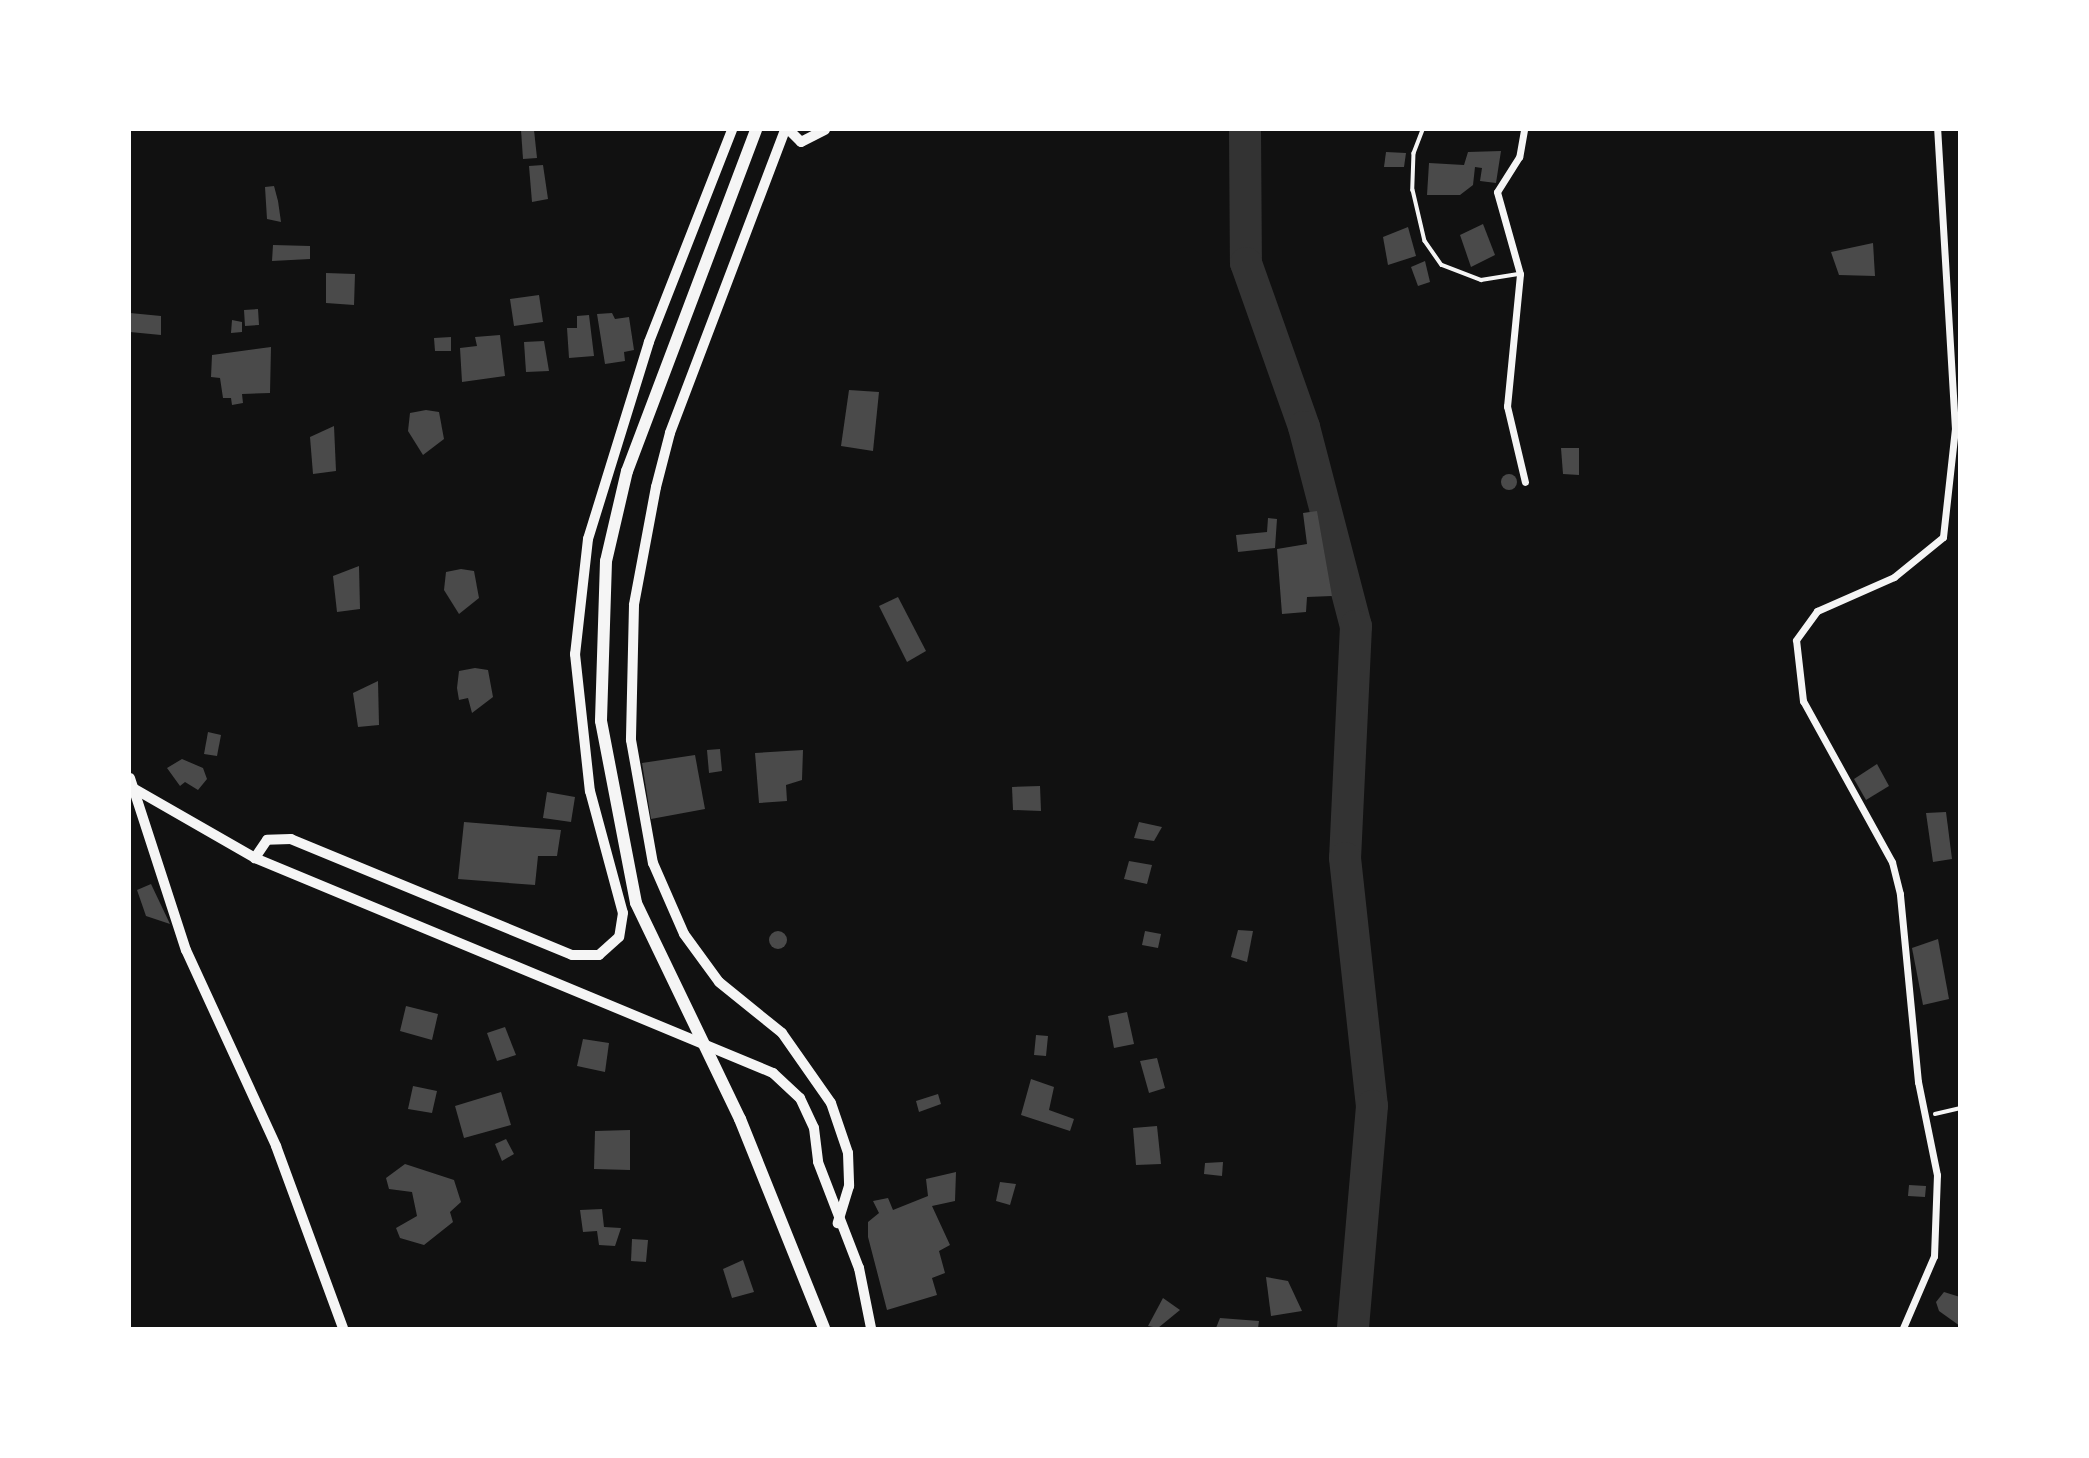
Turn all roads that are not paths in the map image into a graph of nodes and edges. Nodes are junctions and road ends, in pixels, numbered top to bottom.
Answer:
1 (732, 130) edge
2 (756, 130) edge
3 (787, 130) edge
4 (825, 130) edge
5 (1423, 130) edge
6 (1524, 130) edge
7 (1937, 130) edge
8 (1520, 274) junction
9 (1525, 482) dead end
10 (131, 783) edge
11 (255, 858) junction
12 (838, 1223) junction
13 (343, 1328) edge
14 (824, 1328) edge
15 (871, 1328) edge
16 (1903, 1328) edge

1 - 11 main road
2 - 14 main road
3 - 4 main road
3 - 12 main road
5 - 8 lane
6 - 8 street
7 - 16 street
8 - 9 street
10 - 11 street
10 - 13 street
11 - 12 main road
12 - 15 main road

